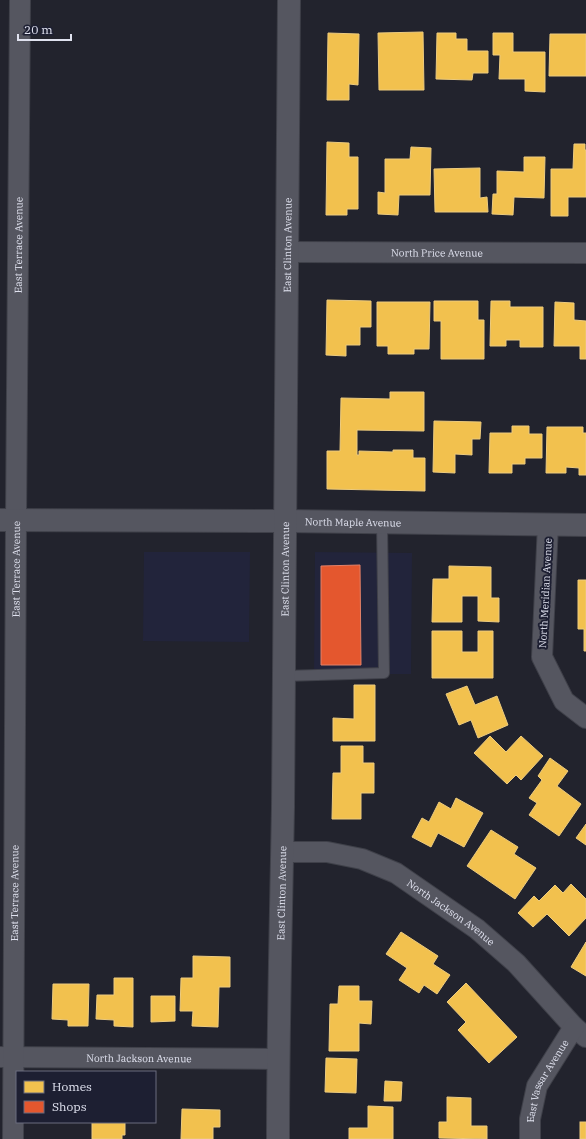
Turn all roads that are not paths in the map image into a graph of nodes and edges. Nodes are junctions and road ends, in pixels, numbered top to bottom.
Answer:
1 (20, 0) edge
2 (289, 0) edge
3 (287, 252) junction
4 (586, 253) edge
5 (8, 520) edge
6 (285, 520) junction
7 (382, 522) junction
8 (548, 524) junction
9 (586, 524) edge
10 (284, 676) junction
11 (586, 718) edge
12 (282, 852) junction
13 (580, 1032) edge
14 (7, 1057) edge
15 (278, 1059) junction
16 (13, 1139) edge
17 (278, 1139) edge
18 (530, 1139) edge

1 - 5 street, East Terrace Avenue
2 - 3 main road, East Clinton Avenue
3 - 4 street, North Price Avenue
3 - 6 main road, East Clinton Avenue
5 - 6 main road, North Maple Avenue
5 - 14 street, East Terrace Avenue
6 - 7 main road, North Maple Avenue
6 - 10 main road, East Clinton Avenue
7 - 8 main road, North Maple Avenue
7 - 10 lane
8 - 9 main road, North Maple Avenue
8 - 11 street, North Meridian Avenue
10 - 12 main road, East Clinton Avenue
12 - 13 street, North Jackson Avenue
12 - 15 main road, East Clinton Avenue
13 - 18 street, East Vassar Avenue
14 - 15 street, North Jackson Avenue
14 - 16 street, East Terrace Avenue
15 - 17 main road, East Clinton Avenue

